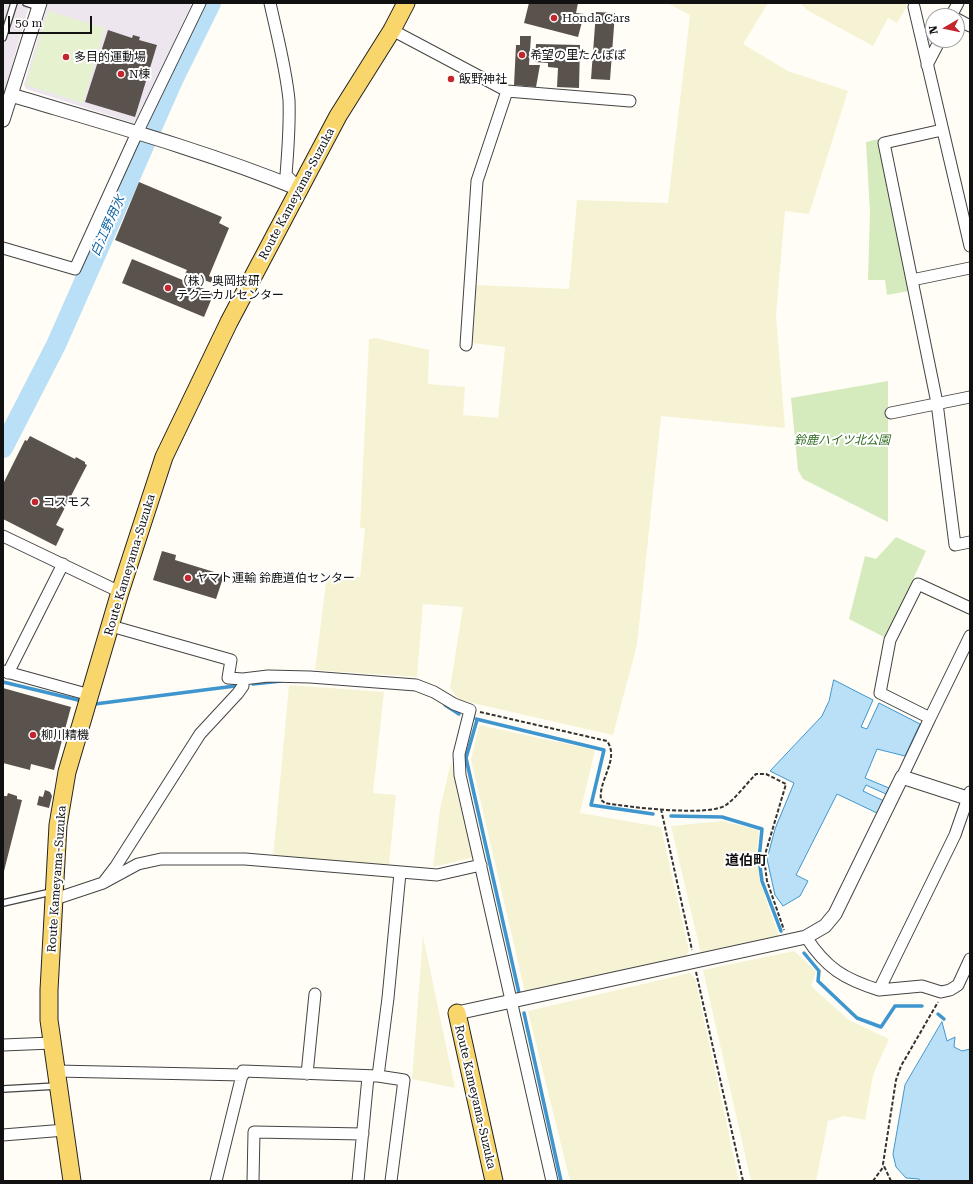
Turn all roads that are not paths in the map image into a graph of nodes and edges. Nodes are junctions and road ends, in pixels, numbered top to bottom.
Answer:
1 (14, 3) edge
2 (200, 3) edge
3 (270, 3) edge
4 (406, 3) edge
5 (35, 4) edge
6 (914, 7) dead end
7 (392, 30) junction
8 (3, 38) edge
9 (936, 48) edge
10 (927, 65) junction
11 (507, 91) junction
12 (11, 95) junction
13 (630, 101) dead end
14 (3, 120) edge
15 (942, 130) junction
16 (144, 135) junction
17 (300, 189) junction
18 (970, 246) edge
19 (3, 248) edge
20 (970, 268) edge
21 (912, 280) junction
22 (466, 345) dead end
23 (970, 397) edge
24 (937, 403) junction
25 (891, 413) dead end
26 (3, 536) edge
27 (970, 542) edge
28 (62, 564) junction
29 (120, 592) junction
30 (970, 608) edge
31 (111, 626) junction
32 (970, 636) edge
33 (6, 672) edge
34 (244, 679) junction
35 (90, 695) junction
36 (930, 718) junction
37 (902, 777) junction
38 (969, 797) edge
39 (481, 865) junction
40 (400, 872) junction
41 (103, 883) junction
42 (55, 895) junction
43 (3, 903) edge
44 (806, 937) junction
45 (969, 963) edge
46 (879, 990) junction
47 (315, 994) dead end
48 (512, 1001) junction
49 (457, 1013) joint
50 (52, 1043) junction
51 (3, 1045) edge
52 (307, 1074) junction
53 (243, 1075) junction
54 (373, 1077) junction
55 (57, 1078) junction
56 (3, 1089) edge
57 (65, 1130) junction
58 (363, 1134) junction
59 (3, 1135) edge
60 (72, 1181) edge
61 (216, 1181) edge
62 (253, 1181) edge
63 (358, 1181) edge
64 (391, 1181) edge
65 (494, 1181) edge
66 (552, 1181) edge

1 - 8 lane
2 - 16 street
3 - 17 street
4 - 7 main road, Route Kameyama-Suzuka
5 - 12 street
6 - 10 street
7 - 11 street
7 - 17 main road, Route Kameyama-Suzuka
9 - 10 street
10 - 15 street
11 - 13 street
11 - 22 street
12 - 14 street
12 - 16 street
15 - 18 street
15 - 21 street
16 - 17 street
16 - 19 street
17 - 29 main road, Route Kameyama-Suzuka
20 - 21 street
21 - 24 street
23 - 24 street
24 - 25 street
24 - 27 street
26 - 28 street
28 - 29 street
28 - 33 street
29 - 31 main road, Route Kameyama-Suzuka
30 - 36 street
31 - 34 street
31 - 35 main road, Route Kameyama-Suzuka
32 - 36 street
33 - 35 street
34 - 39 street
34 - 41 street
35 - 42 main road, Route Kameyama-Suzuka
36 - 37 street
37 - 38 street
37 - 44 street
38 - 46 street
39 - 40 street
39 - 48 street
40 - 41 street
40 - 54 street
41 - 42 street
42 - 43 lane
42 - 50 main road, Route Kameyama-Suzuka
44 - 46 street
44 - 48 street
45 - 46 street
47 - 52 street
48 - 49 street
48 - 66 street
49 - 65 main road, Route Kameyama-Suzuka
50 - 51 street
50 - 55 main road, Route Kameyama-Suzuka
52 - 53 street
52 - 54 street
53 - 55 street
53 - 61 street
54 - 58 street
54 - 64 street
55 - 56 lane
55 - 57 main road, Route Kameyama-Suzuka
57 - 59 street
57 - 60 main road, Route Kameyama-Suzuka
58 - 62 street
58 - 63 street

